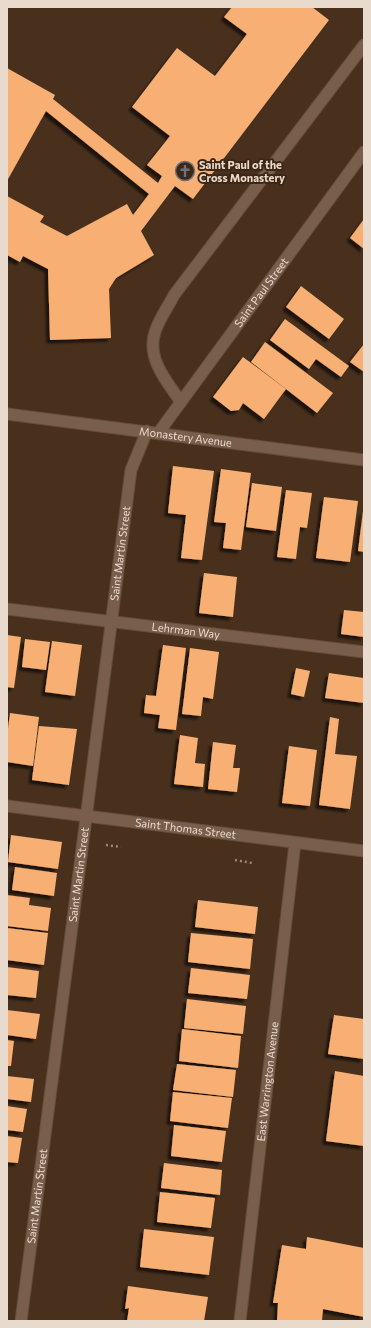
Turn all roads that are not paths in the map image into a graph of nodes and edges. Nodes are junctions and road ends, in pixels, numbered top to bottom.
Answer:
1 (364, 45) edge
2 (364, 152) edge
3 (181, 402) junction
4 (7, 414) edge
5 (147, 432) junction
6 (159, 432) junction
7 (364, 460) edge
8 (7, 609) edge
9 (110, 622) junction
10 (364, 652) edge
11 (7, 806) edge
12 (85, 816) junction
13 (295, 843) junction
14 (364, 851) edge
15 (21, 1321) edge
16 (240, 1321) edge

1 - 3 street
2 - 3 street, Saint Paul Street
3 - 6 street, Saint Paul Street
4 - 5 street, Monastery Avenue
5 - 6 street, Monastery Avenue
5 - 9 street, Saint Martin Street
6 - 7 street, Monastery Avenue
8 - 9 street, Lehrman Way
9 - 10 street, Lehrman Way
9 - 12 street, Saint Martin Street
11 - 12 street, Saint Thomas Street
12 - 13 street, Saint Thomas Street
12 - 15 street, Saint Martin Street
13 - 14 street, Saint Thomas Street
13 - 16 street, East Warrington Avenue

